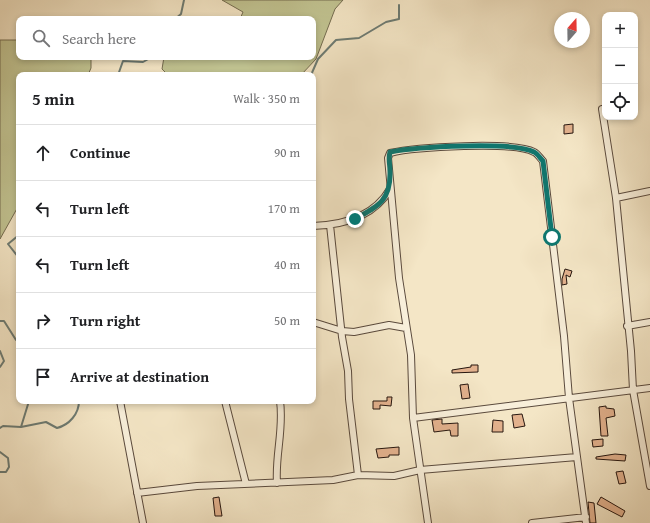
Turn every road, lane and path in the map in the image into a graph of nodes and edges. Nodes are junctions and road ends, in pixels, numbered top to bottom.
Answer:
1 (604, 120) edge
2 (390, 189) junction
3 (650, 191) edge
4 (616, 198) junction
5 (330, 225) junction
6 (316, 226) edge
7 (650, 322) edge
8 (316, 323) edge
9 (627, 326) junction
10 (406, 328) junction
11 (342, 331) junction
12 (650, 388) edge
13 (632, 390) junction
14 (569, 398) junction
15 (121, 404) edge
16 (226, 404) edge
17 (280, 404) edge
18 (413, 418) junction
19 (577, 457) junction
20 (420, 470) junction
21 (358, 475) junction
22 (277, 483) junction
23 (246, 484) junction
24 (650, 486) edge
25 (137, 493) junction
26 (586, 520) edge
27 (143, 523) edge
28 (428, 523) edge
29 (532, 523) edge

1 - 4 street
2 - 5 street
2 - 10 street
2 - 14 street
3 - 4 street
4 - 9 street
5 - 6 street
5 - 11 street
7 - 9 street
8 - 11 street
9 - 13 street
10 - 11 street
10 - 18 street
11 - 21 street
12 - 13 street
13 - 14 street
13 - 24 street
14 - 18 street
14 - 19 street
15 - 25 street
16 - 23 street
17 - 22 street
18 - 20 street
19 - 20 street
19 - 26 street
20 - 21 street
20 - 28 street
21 - 22 street
22 - 23 street
23 - 25 street
25 - 27 street
26 - 29 street

